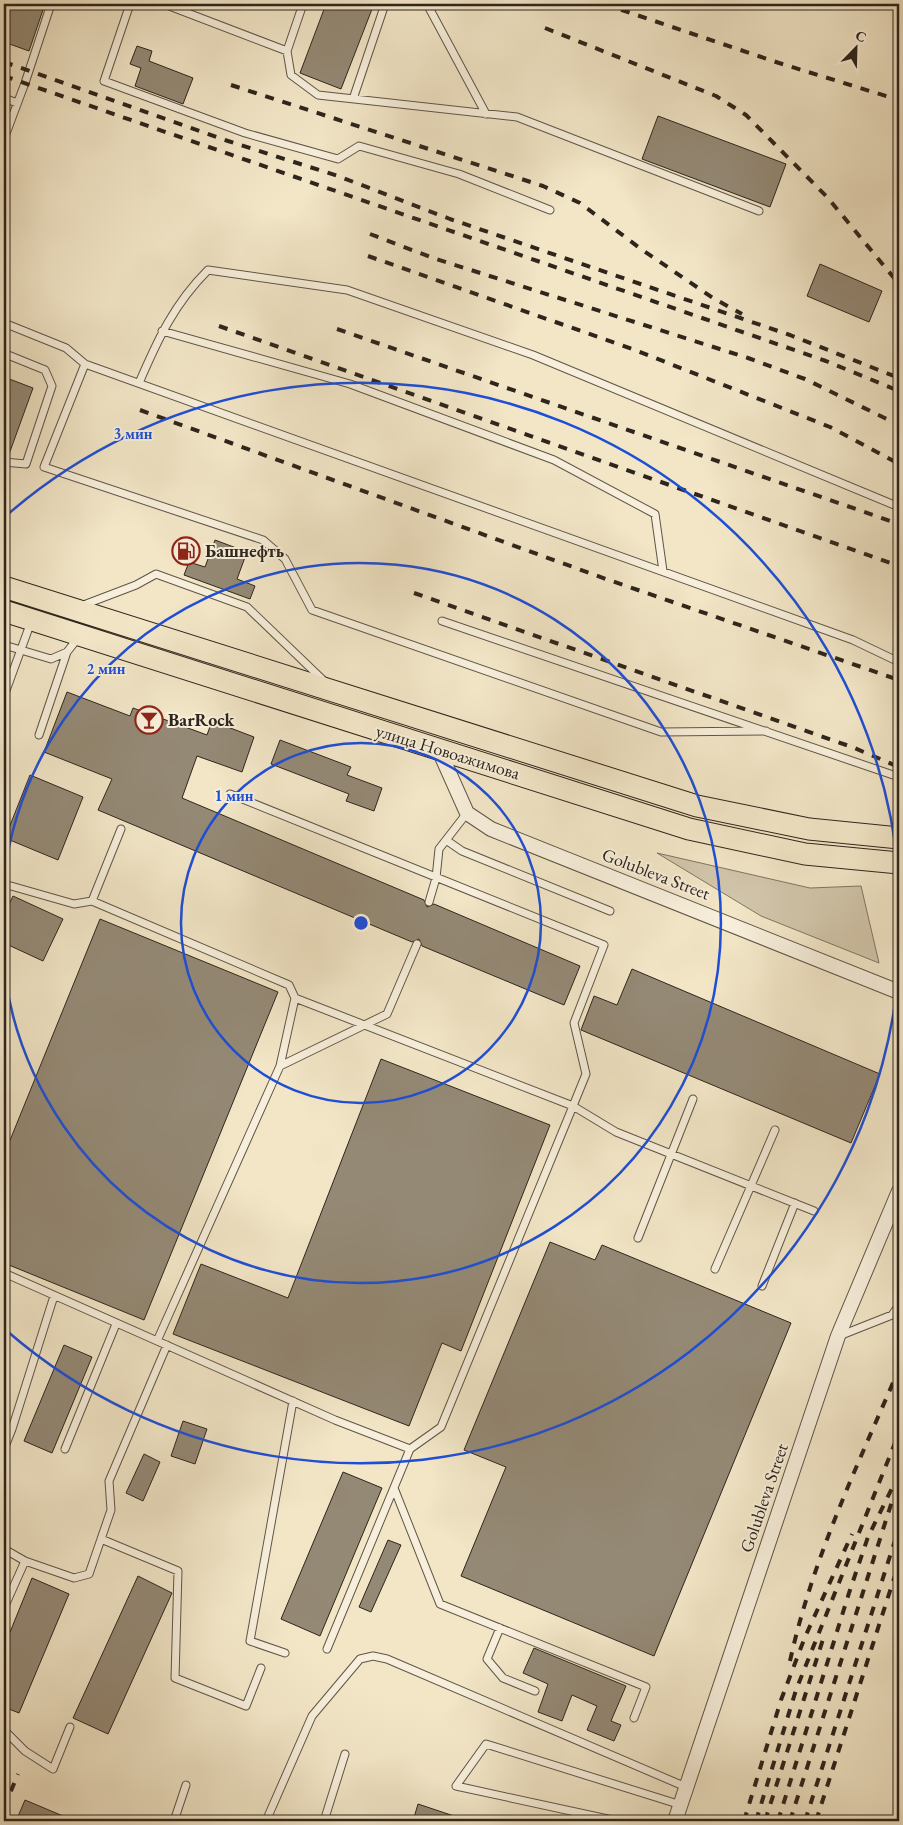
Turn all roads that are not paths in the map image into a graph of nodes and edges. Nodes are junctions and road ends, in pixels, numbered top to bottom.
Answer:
1 (51, 4) edge
2 (130, 4) edge
3 (164, 4) edge
4 (303, 4) edge
5 (384, 4) edge
6 (427, 4) edge
7 (287, 51) junction
8 (4, 98) edge
9 (352, 99) junction
10 (17, 103) junction
11 (486, 114) junction
12 (4, 139) edge
13 (550, 210) dead end
14 (759, 211) dead end
15 (4, 323) edge
16 (162, 331) junction
17 (8, 355) dead end
18 (85, 364) junction
19 (139, 383) junction
20 (4, 462) edge
21 (899, 507) edge
22 (663, 571) junction
23 (4, 587) edge
24 (73, 609) junction
25 (4, 611) edge
26 (32, 620) junction
27 (442, 621) dead end
28 (81, 636) junction
29 (4, 645) edge
30 (20, 651) junction
31 (67, 652) junction
32 (898, 659) edge
33 (336, 692) junction
34 (4, 696) edge
35 (766, 731) junction
36 (39, 735) dead end
37 (438, 748) junction
38 (899, 777) edge
39 (230, 794) dead end
40 (467, 812) junction
41 (120, 829) dead end
42 (896, 837) edge
43 (446, 840) junction
44 (895, 862) edge
45 (436, 878) junction
46 (4, 884) edge
47 (92, 901) junction
48 (429, 902) dead end
49 (610, 912) dead end
50 (417, 944) dead end
51 (899, 992) edge
52 (296, 998) junction
53 (363, 1025) junction
54 (280, 1066) junction
55 (692, 1099) dead end
56 (573, 1106) junction
57 (775, 1130) dead end
58 (672, 1154) junction
59 (752, 1186) junction
60 (899, 1191) edge
61 (795, 1203) junction
62 (814, 1211) dead end
63 (638, 1238) dead end
64 (714, 1269) dead end
65 (4, 1273) edge
66 (762, 1286) dead end
67 (54, 1296) junction
68 (899, 1305) edge
69 (116, 1324) junction
70 (838, 1336) junction
71 (158, 1341) junction
72 (167, 1345) junction
73 (293, 1401) junction
74 (4, 1448) edge
75 (65, 1448) dead end
76 (410, 1449) junction
77 (394, 1488) junction
78 (101, 1539) junction
79 (4, 1549) edge
80 (25, 1561) junction
81 (4, 1608) edge
82 (500, 1628) junction
83 (327, 1649) dead end
84 (285, 1653) dead end
85 (261, 1668) dead end
86 (535, 1691) dead end
87 (634, 1718) dead end
88 (70, 1728) dead end
89 (4, 1730) edge
90 (345, 1754) dead end
91 (186, 1785) dead end
92 (686, 1787) junction
93 (681, 1805) junction
94 (174, 1821) edge
95 (266, 1821) edge
96 (324, 1821) edge
97 (617, 1821) edge
98 (676, 1821) edge

1 - 10 lane
2 - 13 lane
3 - 7 lane
4 - 7 lane
5 - 9 lane
6 - 11 lane
7 - 9 lane
8 - 10 lane
9 - 11 lane
10 - 12 lane
11 - 14 lane
15 - 18 lane
16 - 19 lane
16 - 21 lane
16 - 22 lane
17 - 20 lane
18 - 19 lane
18 - 35 lane
19 - 22 lane
22 - 32 lane
23 - 24 main road, улица Новоажимова
24 - 33 main road, улица Новоажимова
24 - 33 lane
25 - 26 main road, улица Новоажимова
26 - 28 main road, улица Новоажимова
26 - 30 lane
27 - 35 lane
28 - 31 lane
28 - 37 main road, улица Новоажимова
29 - 30 lane
30 - 31 lane
30 - 34 lane
31 - 36 lane
33 - 42 main road, улица Новоажимова
35 - 38 lane
37 - 40 street
37 - 44 main road, улица Новоажимова
39 - 45 lane
40 - 43 lane
40 - 51 street, Golubleva Street
41 - 47 lane
43 - 45 lane
43 - 49 lane
45 - 48 lane
45 - 56 lane
46 - 47 lane
47 - 52 lane
50 - 53 lane
52 - 53 lane
52 - 54 lane
53 - 54 lane
53 - 56 lane
54 - 71 lane
55 - 58 lane
56 - 58 lane
56 - 76 lane
57 - 59 lane
58 - 59 lane
58 - 63 lane
59 - 61 lane
59 - 64 lane
60 - 70 street, Golubleva Street
61 - 62 lane
61 - 66 lane
65 - 67 lane
67 - 69 lane
67 - 74 lane
68 - 70 lane
69 - 71 lane
69 - 75 lane
70 - 92 street, Golubleva Street
71 - 72 lane
72 - 73 lane
72 - 78 lane
73 - 76 lane
73 - 84 lane
76 - 77 lane
77 - 82 lane
77 - 83 lane
78 - 80 lane
78 - 85 lane
79 - 80 lane
80 - 81 lane
82 - 86 lane
82 - 87 lane
88 - 89 lane
90 - 96 lane
91 - 94 lane
92 - 93 street, Golubleva Street
92 - 95 lane
93 - 97 lane
93 - 98 street, Golubleva Street

